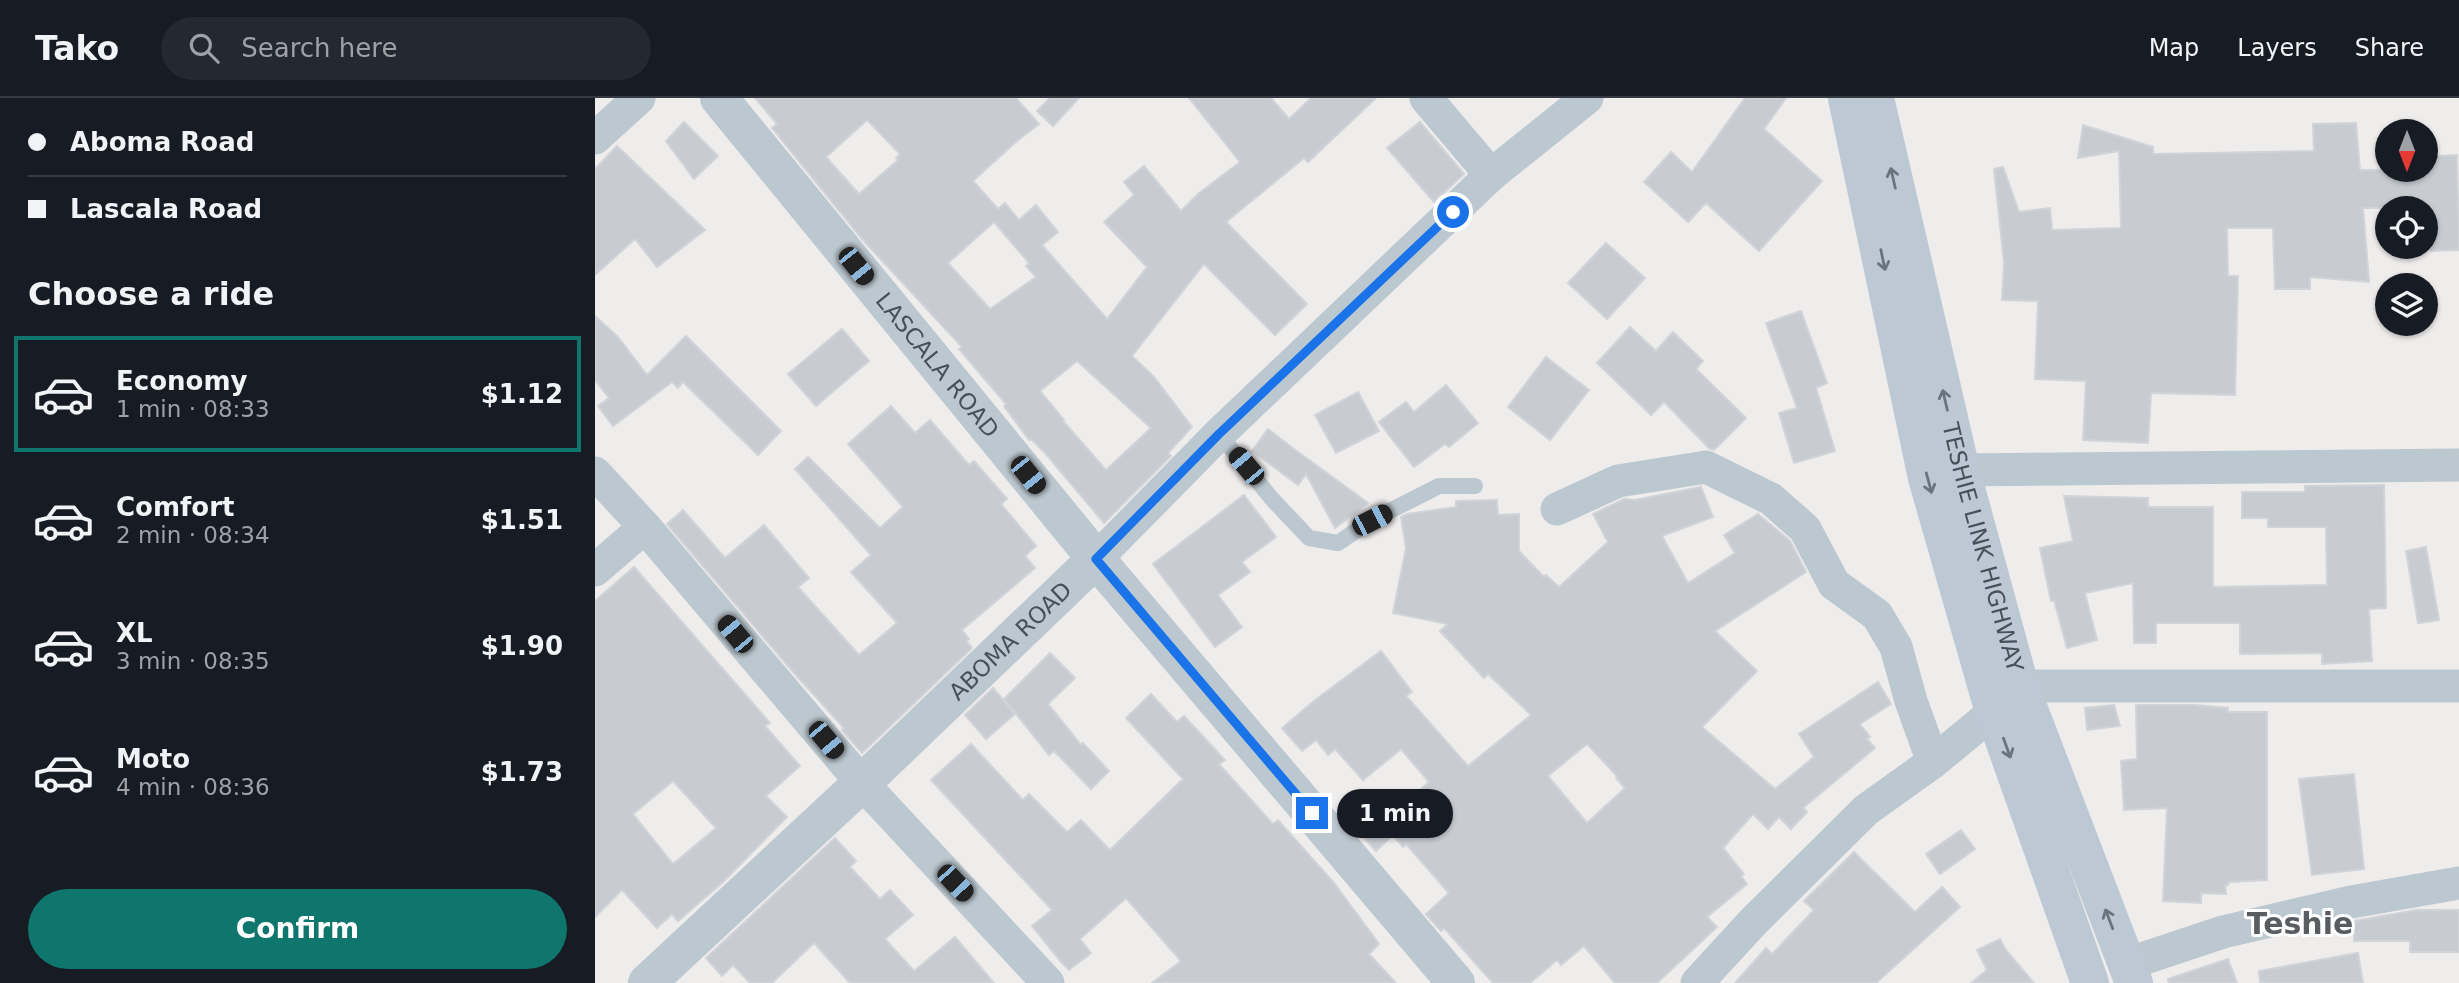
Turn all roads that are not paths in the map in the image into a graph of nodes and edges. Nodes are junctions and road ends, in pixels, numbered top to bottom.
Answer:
1 (639, 98) edge
2 (719, 98) edge
3 (1426, 98) edge
4 (1587, 98) edge
5 (1847, 98) edge
6 (1875, 98) edge
7 (595, 138) edge
8 (1491, 175) junction
9 (1219, 434) junction
10 (2459, 465) edge
11 (1961, 470) junction
12 (595, 473) edge
13 (1475, 486) dead end
14 (1557, 509) dead end
15 (645, 527) junction
16 (1096, 559) junction
17 (595, 570) edge
18 (2459, 686) edge
19 (2007, 699) junction
20 (1933, 762) junction
21 (862, 783) junction
22 (2459, 883) edge
23 (2130, 973) edge
24 (647, 983) edge
25 (1048, 983) edge
26 (1456, 983) edge
27 (1697, 983) edge
28 (2090, 983) edge

1 - 7 street
2 - 16 street, LASCALA ROAD
3 - 8 street
4 - 8 street, ABOMA ROAD
5 -> 19 main road, TESHIE LINK HIGHWAY
11 -> 6 main road, TESHIE LINK HIGHWAY
8 - 9 street, ABOMA ROAD
9 - 13 lane
9 - 16 street, ABOMA ROAD
10 - 11 street
11 - 19 main road, TESHIE LINK HIGHWAY
12 - 15 street
14 - 20 street
15 - 17 street
15 - 21 street
16 - 21 street, ABOMA ROAD
16 - 26 street, LASCALA ROAD
18 - 19 street
19 - 20 street
23 -> 19 main road, TESHIE LINK HIGHWAY
19 -> 28 main road, TESHIE LINK HIGHWAY
20 - 27 street
21 - 24 street, ABOMA ROAD
21 - 25 street
22 - 23 street

